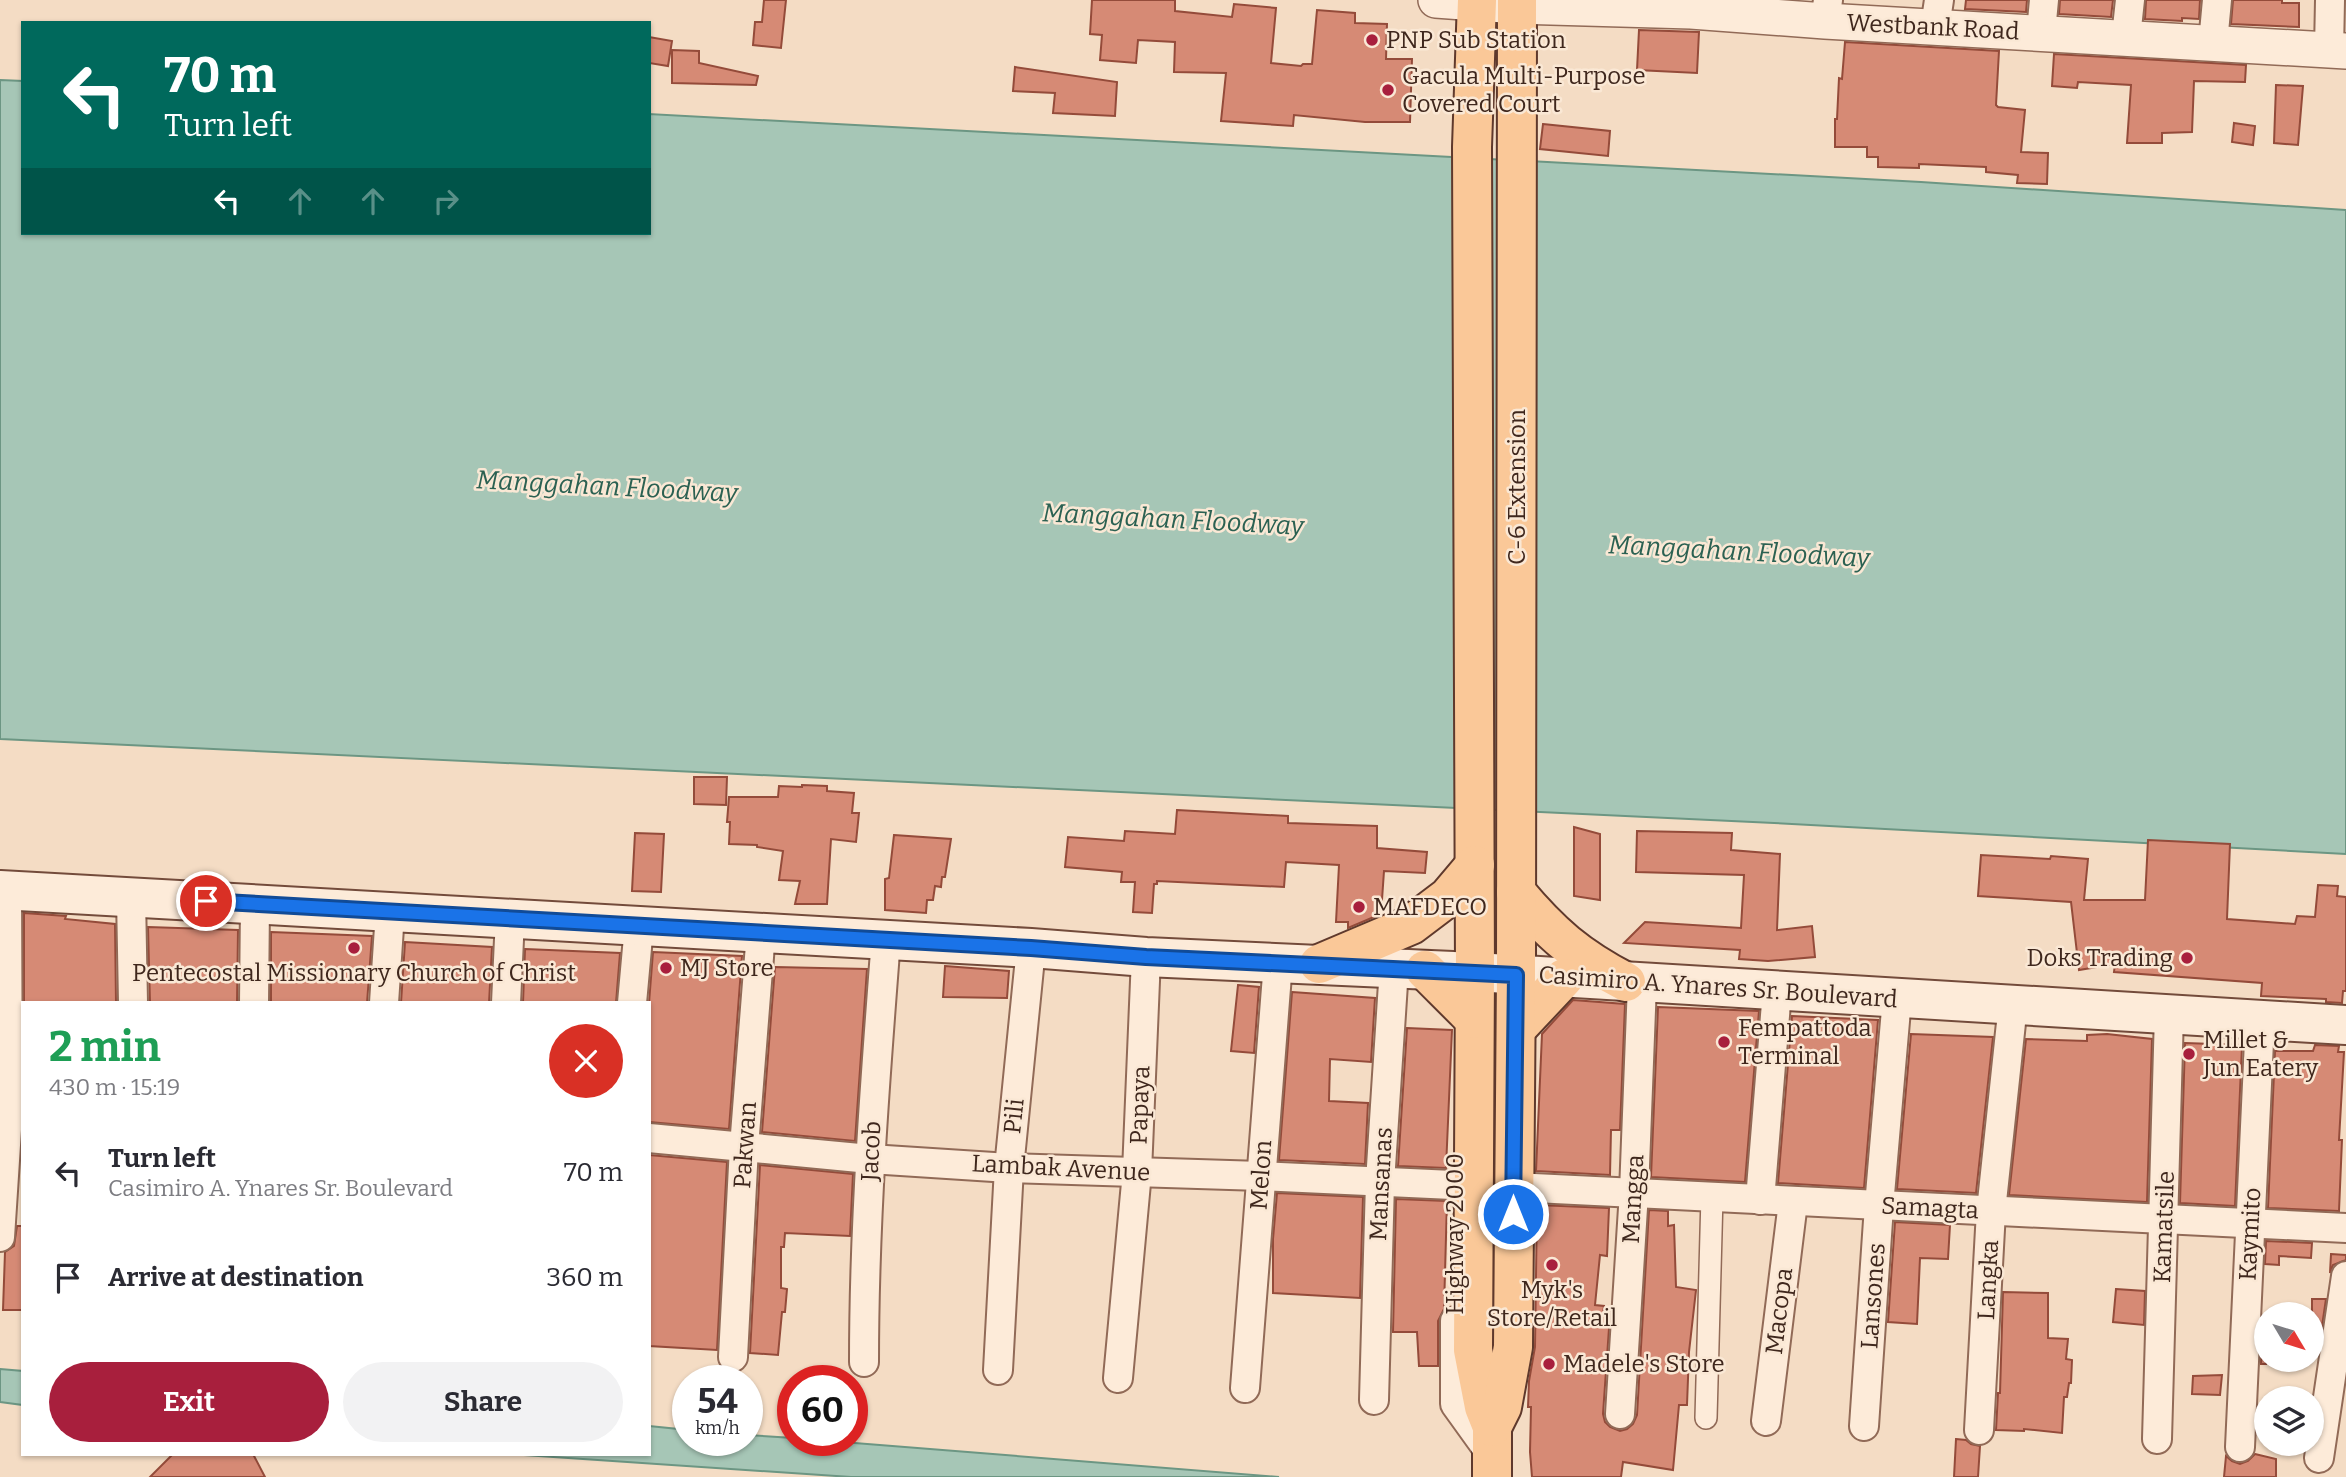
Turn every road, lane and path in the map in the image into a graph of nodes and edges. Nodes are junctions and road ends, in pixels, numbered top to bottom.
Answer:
1 (1436, 0) edge
2 (2130, 0) edge
3 (2217, 0) edge
4 (2330, 0) edge
5 (1477, 1) edge
6 (1517, 3) edge
7 (1611, 4) edge
8 (1691, 5) edge
9 (1752, 8) edge
10 (1827, 10) edge
11 (1937, 13) edge
12 (2043, 16) edge
13 (2126, 37) junction
14 (2213, 43) junction
15 (2337, 51) edge
16 (1475, 856) junction
17 (1516, 886) junction
18 (3, 890) edge
19 (131, 897) junction
20 (255, 904) junction
21 (390, 912) junction
22 (510, 918) junction
23 (639, 926) junction
24 (761, 932) junction
25 (886, 939) junction
26 (1031, 948) junction
27 (1146, 957) junction
28 (1278, 962) junction
29 (1319, 964) junction
30 (1409, 969) junction
31 (1516, 975) junction
32 (1564, 978) junction
33 (1634, 983) junction
34 (1777, 991) junction
35 (1469, 998) junction
36 (1897, 998) junction
37 (134, 1001) edge
38 (254, 1001) edge
39 (384, 1001) edge
40 (506, 1001) edge
41 (632, 1001) edge
42 (2012, 1004) junction
43 (2169, 1014) junction
44 (2260, 1020) junction
45 (2346, 1025) edge
46 (1516, 1028) junction
47 (10, 1114) edge
48 (651, 1138) edge
49 (744, 1147) junction
50 (870, 1158) junction
51 (1009, 1168) junction
52 (1137, 1172) junction
53 (1261, 1176) junction
54 (1380, 1182) junction
55 (1464, 1185) junction
56 (1514, 1187) junction
57 (1634, 1192) junction
58 (1712, 1196) junction
59 (1760, 1200) junction
60 (1793, 1202) junction
61 (1879, 1206) junction
62 (1992, 1211) junction
63 (2164, 1219) junction
64 (2250, 1223) junction
65 (2346, 1228) edge
66 (0, 1237) edge
67 (2346, 1276) edge
68 (733, 1357) dead end
69 (864, 1362) dead end
70 (998, 1370) dead end
71 (1118, 1378) dead end
72 (1245, 1388) dead end
73 (1374, 1400) dead end
74 (1620, 1414) dead end
75 (1706, 1418) dead end
76 (1766, 1421) dead end
77 (1864, 1426) dead end
78 (1979, 1430) dead end
79 (2157, 1439) dead end
80 (2240, 1447) dead end
81 (1492, 1453) edge
82 (2319, 1458) dead end

1 - 5 street, Westbank Road
2 - 13 street
3 - 14 street
4 - 15 street
5 - 6 street, Westbank Road
5 - 16 main road, C-6 Extension
6 - 7 street, Westbank Road
6 - 17 main road, C-6 Extension
7 - 8 street, Westbank Road
8 - 9 street, Westbank Road
9 - 10 street, Westbank Road
10 - 11 street, Westbank Road
11 - 12 street, Westbank Road
12 - 13 street, Westbank Road
13 - 14 street, Westbank Road
14 - 15 street, Westbank Road
16 - 29 main road
16 - 35 main road, C-6 Extension
17 - 31 main road, C-6 Extension
17 - 33 main road
18 - 19 main road, Casimiro A. Ynares Sr. Boulevard
18 - 47 street
19 - 20 main road, Casimiro A. Ynares Sr. Boulevard
19 - 37 street
20 - 21 main road, Casimiro A. Ynares Sr. Boulevard
20 - 38 street
21 - 22 main road, Casimiro A. Ynares Sr. Boulevard
21 - 39 street
22 - 23 main road, Casimiro A. Ynares Sr. Boulevard
22 - 40 street
23 - 24 main road, Casimiro A. Ynares Sr. Boulevard
23 - 41 street
24 - 25 main road, Casimiro A. Ynares Sr. Boulevard
24 - 49 street, Pakwan
25 - 26 main road, Casimiro A. Ynares Sr. Boulevard
25 - 50 street, Jacob
26 - 27 main road, Casimiro A. Ynares Sr. Boulevard
26 - 51 street, Pili
27 - 28 main road, Casimiro A. Ynares Sr. Boulevard
27 - 52 street, Papaya
28 - 29 main road, Casimiro A. Ynares Sr. Boulevard
28 - 53 street, Melon
29 - 30 main road, Casimiro A. Ynares Sr. Boulevard
30 - 35 main road, Casimiro A. Ynares Sr. Boulevard
30 - 54 street, Mansanas
31 - 32 main road, Casimiro A. Ynares Sr. Boulevard
31 - 35 main road, Casimiro A. Ynares Sr. Boulevard
31 - 46 main road, Highway 2000
32 - 33 main road, Casimiro A. Ynares Sr. Boulevard
32 - 46 main road
33 - 34 main road, Casimiro A. Ynares Sr. Boulevard
33 - 57 street, Mangga
34 - 36 main road, Casimiro A. Ynares Sr. Boulevard
34 - 59 street
35 - 55 main road, Highway 2000
36 - 42 main road, Casimiro A. Ynares Sr. Boulevard
36 - 61 street, Lansones
42 - 43 main road, Casimiro A. Ynares Sr. Boulevard
42 - 62 street, Langka
43 - 44 main road, Casimiro A. Ynares Sr. Boulevard
43 - 63 street, Kamatsile
44 - 45 main road, Casimiro A. Ynares Sr. Boulevard
44 - 64 street, Kaymito
46 - 56 main road, Highway 2000
47 - 66 street
48 - 49 street, Lambak Avenue
49 - 50 street, Lambak Avenue
49 - 68 street, Pakwan
50 - 51 street, Lambak Avenue
50 - 69 street, Jacob
51 - 52 street, Lambak Avenue
51 - 70 street, Pili
52 - 53 street, Lambak Avenue
52 - 71 street, Papaya
53 - 54 street, Lambak Avenue
53 - 72 street, Melon
54 - 55 street, Lambak Avenue
54 - 73 street, Mansanas
55 - 81 main road, Highway 2000
56 - 57 street, Samagta
56 - 81 main road, Highway 2000
57 - 58 street, Samagta
57 - 74 street, Mangga
58 - 59 street, Samagta
58 - 75 street
59 - 60 street, Samagta
60 - 61 street, Samagta
60 - 76 street, Macopa
61 - 62 street, Samagta
61 - 77 street, Lansones
62 - 63 street, Samagta
62 - 78 street, Langka
63 - 64 street, Samagta
63 - 79 street, Kamatsile
64 - 65 street, Samagta
64 - 80 street, Kaymito
67 - 82 street

